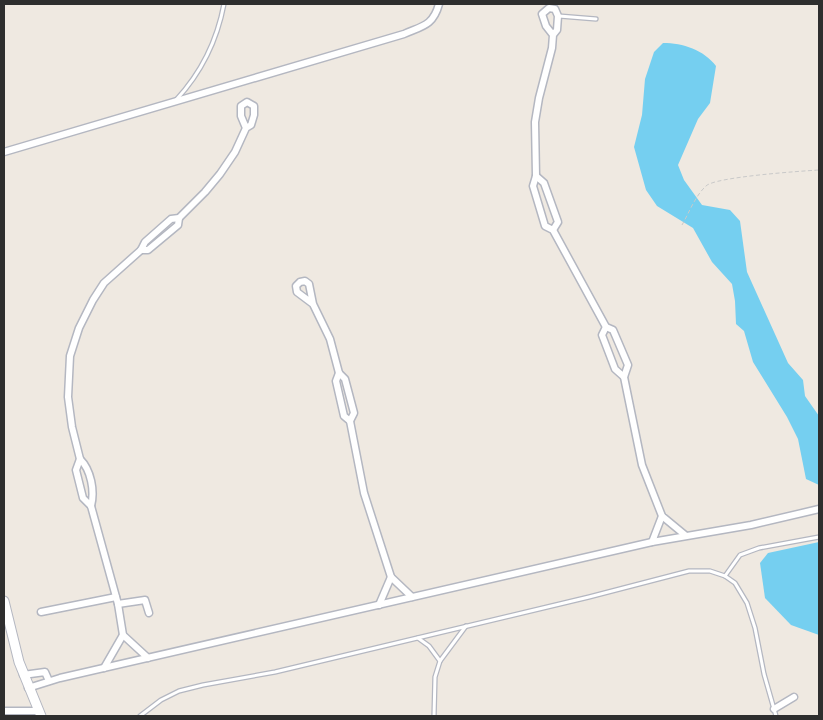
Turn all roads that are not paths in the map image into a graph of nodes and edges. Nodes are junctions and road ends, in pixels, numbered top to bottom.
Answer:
1 (224, 4) edge
2 (439, 4) edge
3 (558, 16) junction
4 (596, 19) dead end
5 (553, 35) junction
6 (174, 102) junction
7 (246, 128) dead end
8 (4, 152) edge
9 (536, 176) junction
10 (553, 230) junction
11 (313, 304) dead end
12 (606, 327) junction
13 (624, 377) junction
14 (80, 459) junction
15 (91, 506) junction
16 (819, 509) edge
17 (662, 516) junction
18 (685, 535) junction
19 (819, 537) edge
20 (652, 542) junction
21 (725, 576) junction
22 (391, 577) junction
23 (412, 597) junction
24 (117, 600) junction
25 (4, 601) edge
26 (379, 605) junction
27 (41, 612) dead end
28 (149, 613) dead end
29 (466, 625) junction
30 (123, 635) junction
31 (417, 637) junction
32 (148, 658) junction
33 (440, 661) junction
34 (104, 668) junction
35 (23, 675) junction
36 (49, 681) junction
37 (28, 688) junction
38 (794, 697) dead end
39 (774, 709) junction
40 (4, 711) edge
41 (40, 714) edge
42 (140, 716) edge
43 (434, 716) edge
44 (776, 716) edge

1 - 6 lane
2 - 6 street
3 - 4 lane
3 - 5 street
3 - 5 street
5 - 9 street
6 - 8 street
7 - 14 street
9 - 10 street
9 - 10 street
10 - 12 street
11 - 22 street
12 - 13 street
12 - 13 street
13 - 17 street
14 - 15 street
14 - 15 street
15 - 24 street
16 - 18 street
17 - 18 street
17 - 20 street
18 - 20 street
19 - 21 lane
20 - 23 street
21 - 29 lane
21 - 39 lane
22 - 23 street
22 - 26 street
23 - 26 street
24 - 27 street
24 - 28 street
24 - 30 street
25 - 35 street
26 - 32 street
29 - 31 lane
29 - 33 lane
30 - 32 street
30 - 34 street
31 - 33 lane
31 - 42 lane
32 - 34 street
33 - 43 lane
34 - 36 street
35 - 36 street
35 - 37 street
36 - 37 street
37 - 41 street
38 - 39 street
39 - 44 lane
40 - 41 street

